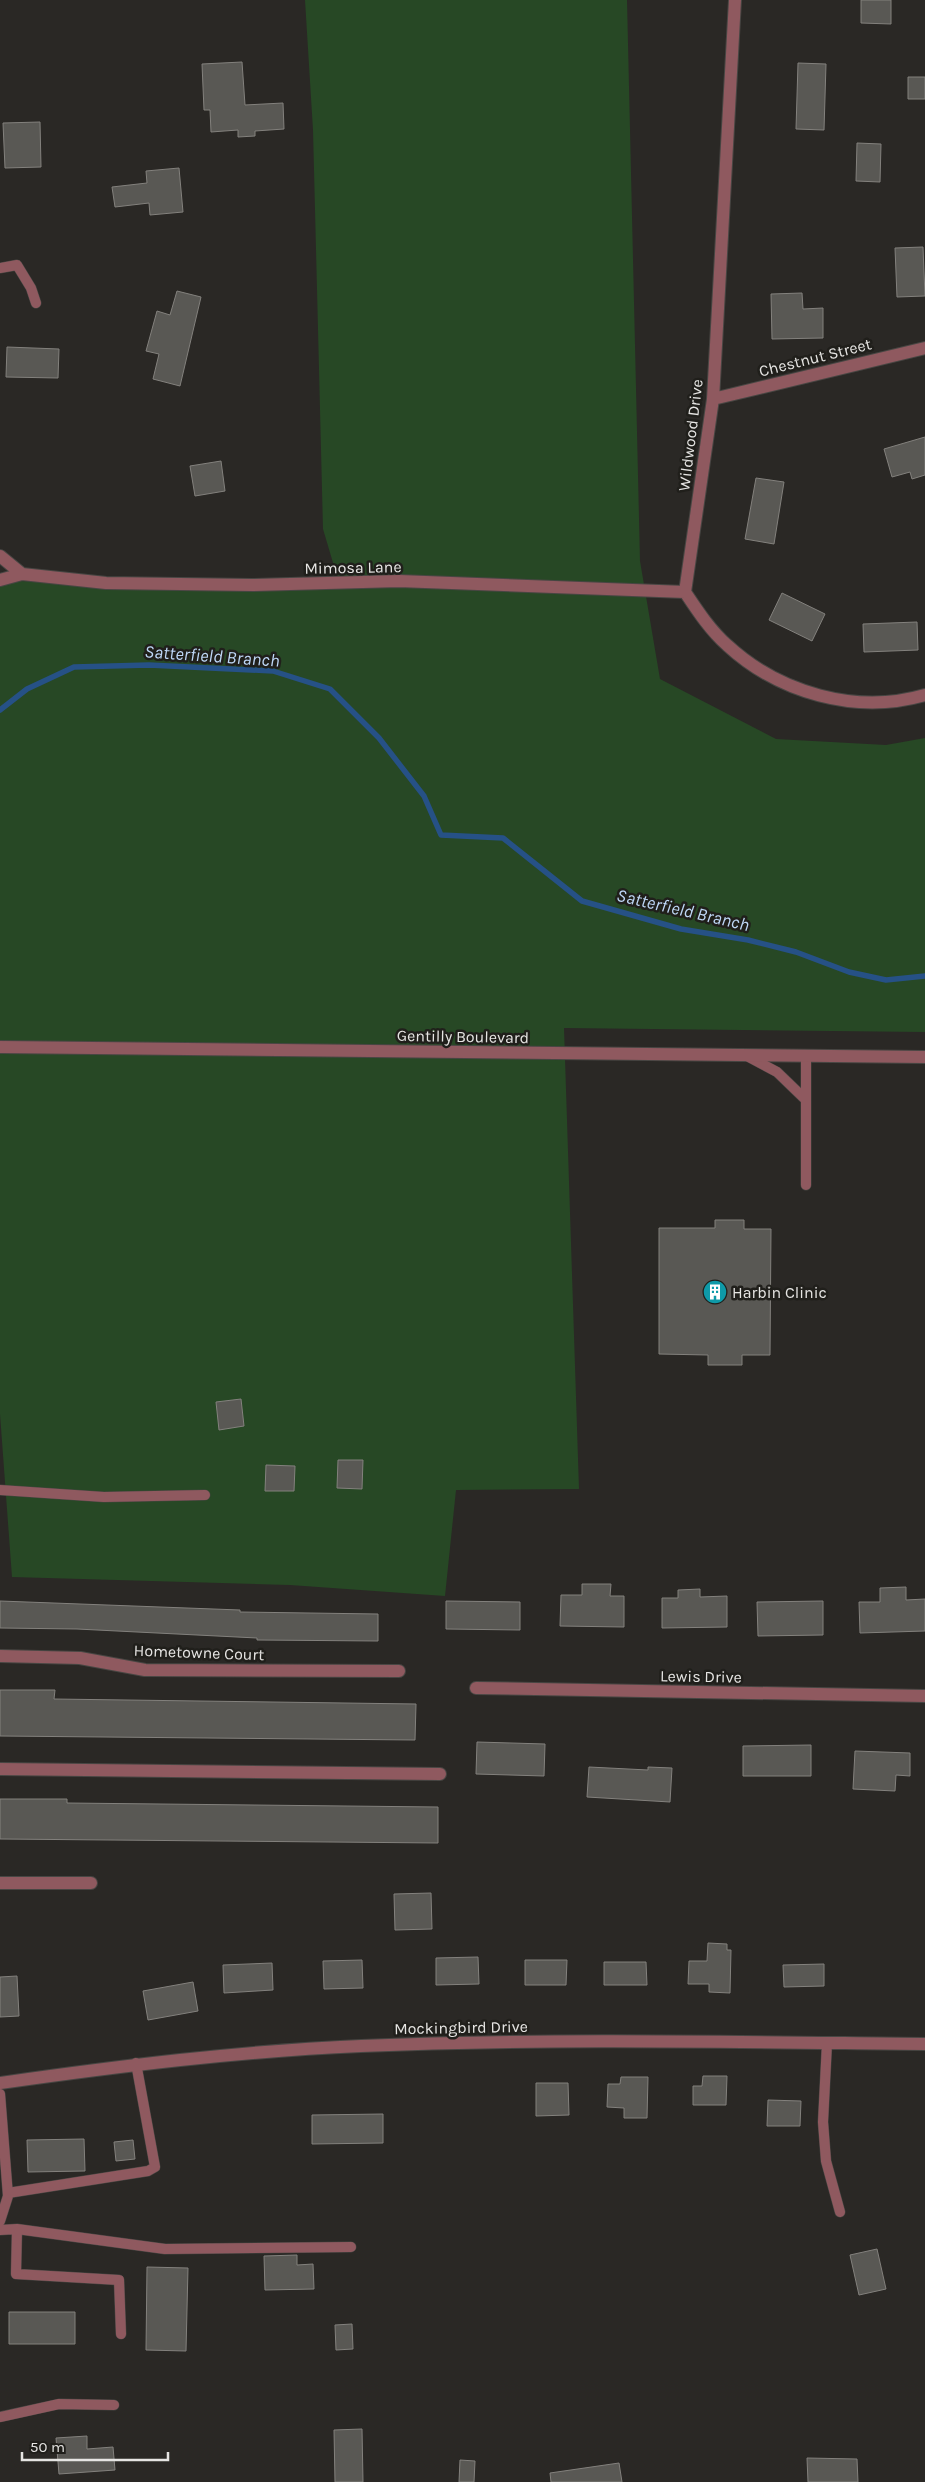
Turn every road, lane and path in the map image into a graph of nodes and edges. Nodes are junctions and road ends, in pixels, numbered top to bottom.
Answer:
1 (735, 0) edge
2 (0, 268) edge
3 (36, 303) dead end
4 (925, 348) edge
5 (713, 399) junction
6 (0, 556) edge
7 (22, 574) junction
8 (0, 580) edge
9 (685, 592) junction
10 (925, 695) edge
11 (0, 1047) edge
12 (746, 1055) junction
13 (806, 1056) junction
14 (925, 1057) edge
15 (806, 1100) junction
16 (806, 1185) dead end
17 (0, 1490) edge
18 (205, 1495) dead end
19 (0, 1656) edge
20 (398, 1671) dead end
21 (476, 1688) dead end
22 (925, 1696) edge
23 (0, 1769) edge
24 (440, 1774) dead end
25 (0, 1883) edge
26 (91, 1883) dead end
27 (827, 2043) junction
28 (925, 2044) edge
29 (136, 2064) junction
30 (0, 2083) edge
31 (0, 2094) edge
32 (8, 2193) junction
33 (840, 2212) dead end
34 (0, 2221) edge
35 (17, 2229) junction
36 (0, 2230) edge
37 (351, 2247) dead end
38 (121, 2334) dead end
39 (114, 2406) dead end
40 (0, 2418) edge

1 - 5 street, Wildwood Drive
2 - 3 lane
4 - 5 street, Chestnut Street
5 - 9 street, Wildwood Drive
6 - 7 street
7 - 8 street, Mimosa Lane
7 - 9 street, Mimosa Lane
9 - 10 street
11 - 12 street, Gentilly Boulevard
12 - 13 street, Gentilly Boulevard
12 - 15 lane
13 - 14 street, Gentilly Boulevard
13 - 15 lane
15 - 16 lane
17 - 18 lane
19 - 20 street, Hometowne Court
21 - 22 street, Lewis Drive
23 - 24 street
25 - 26 street
27 - 28 street, Mockingbird Drive
27 - 29 street, Mockingbird Drive
27 - 33 lane
29 - 30 street, Mockingbird Drive
29 - 32 lane
31 - 32 lane
32 - 34 lane
35 - 36 lane
35 - 37 lane
35 - 38 lane
39 - 40 lane

